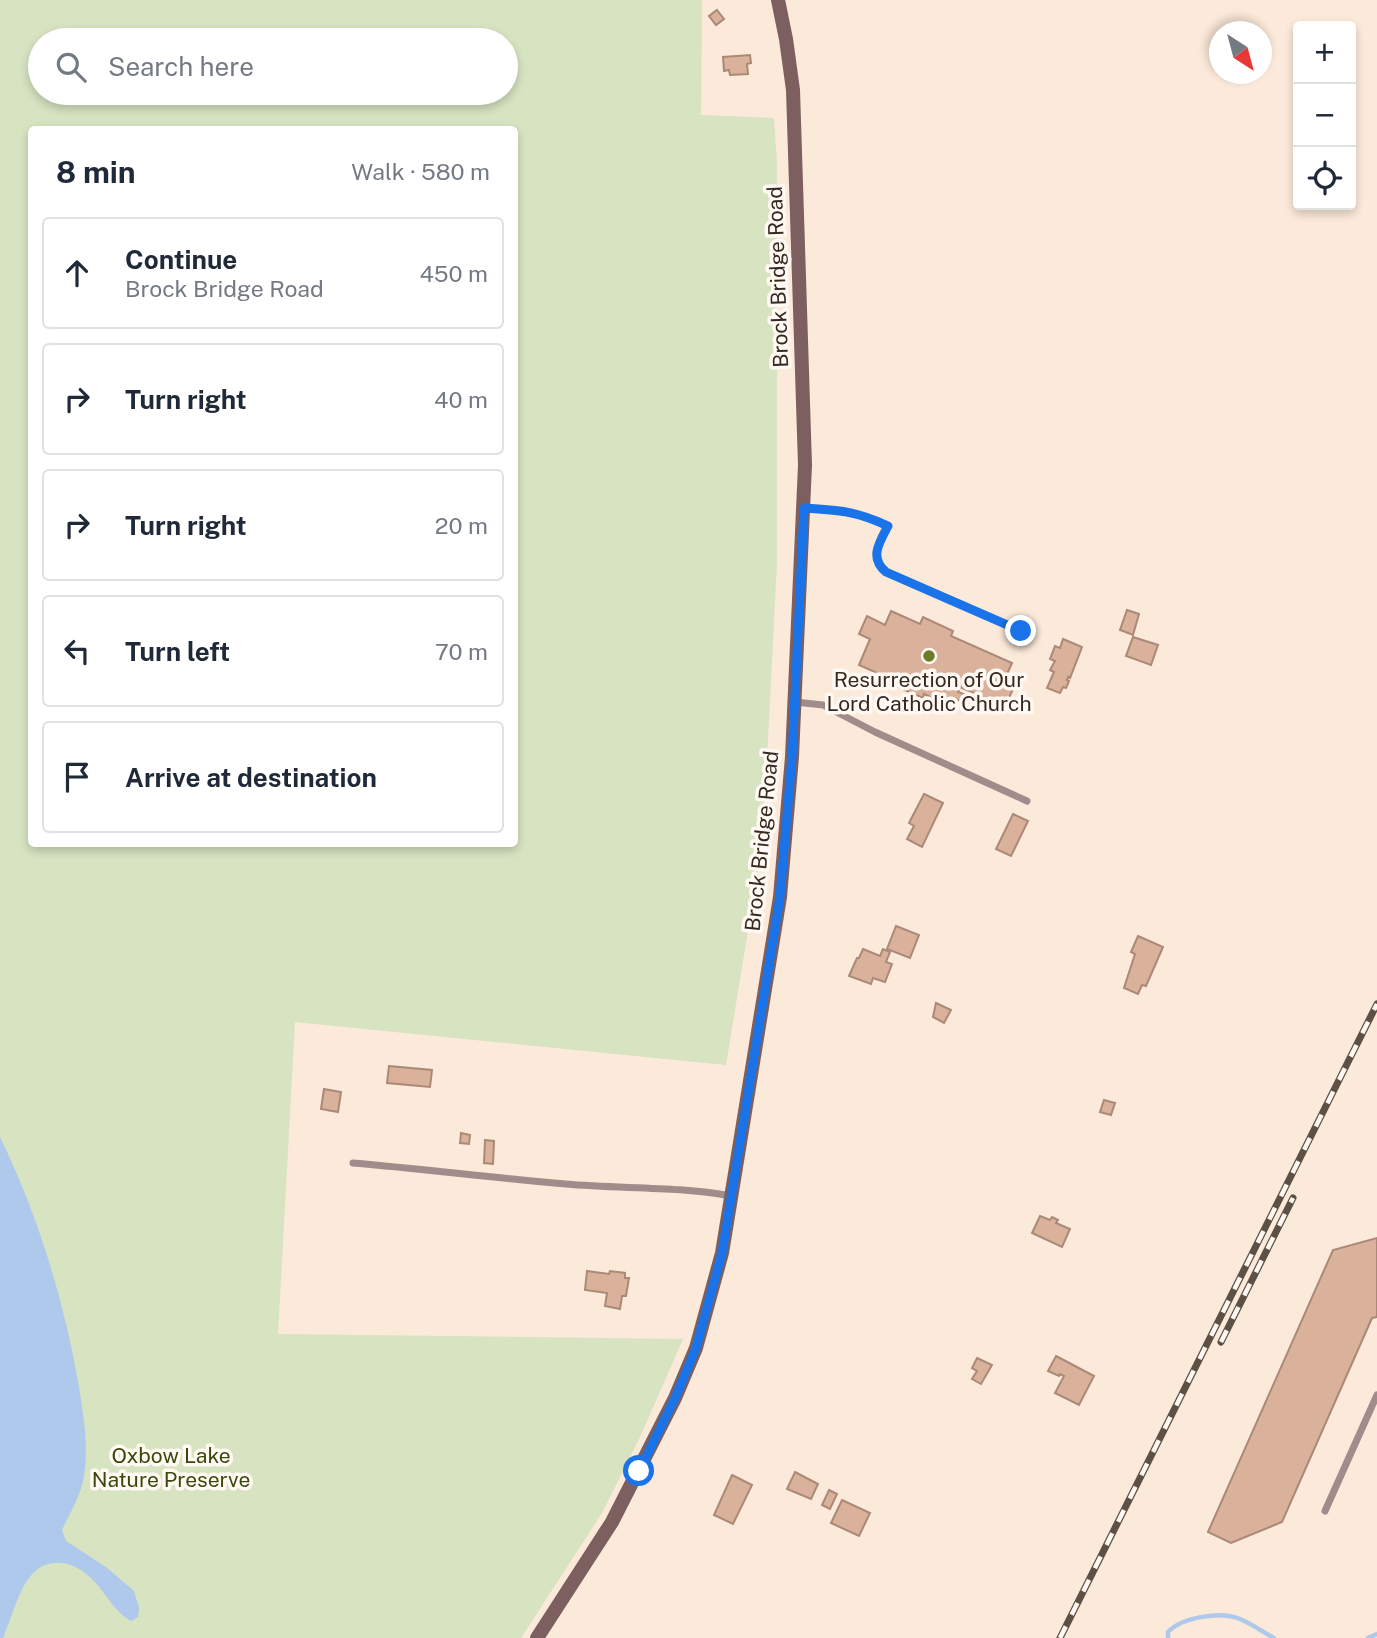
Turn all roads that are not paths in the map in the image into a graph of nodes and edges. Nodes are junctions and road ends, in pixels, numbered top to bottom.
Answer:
1 (778, 0) edge
2 (804, 508) junction
3 (1021, 631) dead end
4 (795, 702) junction
5 (1027, 802) dead end
6 (353, 1163) dead end
7 (731, 1196) junction
8 (1377, 1395) edge
9 (1325, 1511) dead end
10 (537, 1638) edge

1 - 2 street, Brock Bridge Road
2 - 3 lane
2 - 4 street, Brock Bridge Road
4 - 5 lane
4 - 7 street, Brock Bridge Road
6 - 7 lane
7 - 10 street, Brock Bridge Road
8 - 9 lane

